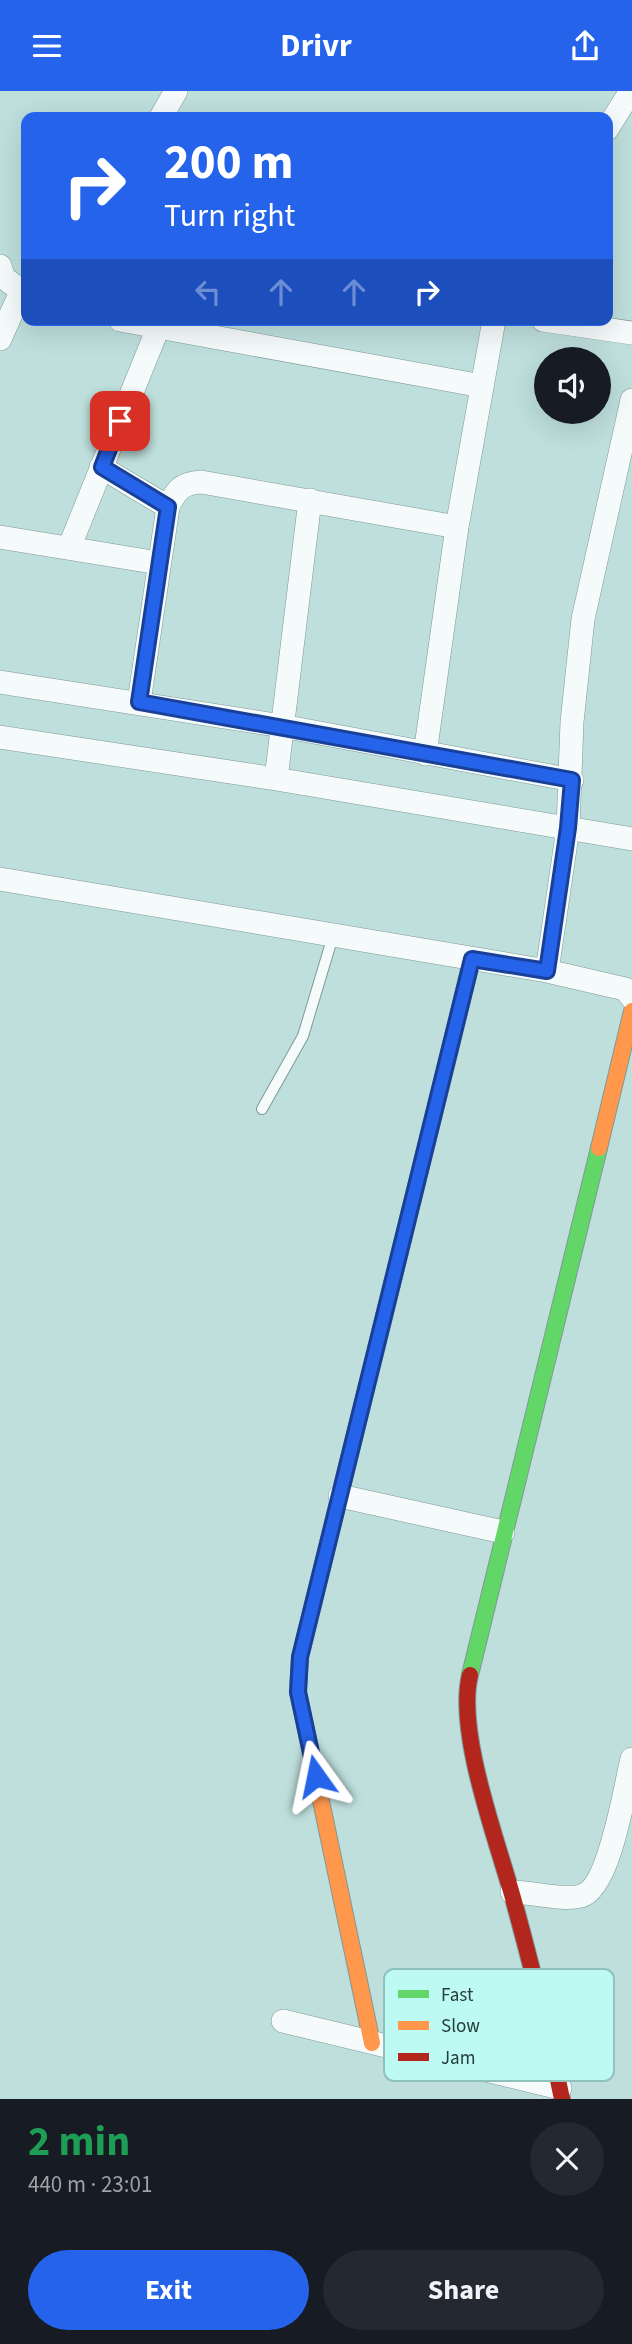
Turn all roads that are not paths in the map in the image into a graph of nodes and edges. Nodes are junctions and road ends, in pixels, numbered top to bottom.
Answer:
1 (176, 91) edge
2 (631, 91) edge
3 (164, 112) edge
4 (613, 120) edge
5 (0, 267) edge
6 (21, 291) edge
7 (21, 299) edge
8 (149, 326) edge
9 (493, 326) edge
10 (584, 326) edge
11 (159, 328) junction
12 (632, 333) edge
13 (0, 339) edge
14 (482, 386) junction
15 (632, 400) edge
16 (102, 467) junction
17 (310, 500) junction
18 (168, 507) junction
19 (457, 527) junction
20 (0, 537) edge
21 (68, 548) junction
22 (159, 563) junction
23 (0, 682) edge
24 (139, 702) junction
25 (281, 734) junction
26 (0, 737) edge
27 (425, 754) junction
28 (277, 772) junction
29 (572, 783) junction
30 (569, 820) junction
31 (632, 838) edge
32 (0, 879) edge
33 (333, 936) junction
34 (472, 959) junction
35 (547, 971) junction
36 (632, 998) edge
37 (632, 1011) edge
38 (262, 1109) dead end
39 (340, 1496) junction
40 (503, 1532) junction
41 (632, 1759) edge
42 (512, 1892) junction
43 (531, 1969) edge
44 (283, 2021) dead end
45 (372, 2043) junction
46 (384, 2046) edge
47 (513, 2081) edge
48 (561, 2094) edge

1 - 3 street
2 - 4 street
5 - 6 street
7 - 13 street
8 - 11 street
9 - 14 street
10 - 12 street
11 - 14 street
11 - 16 street
14 - 19 street
15 - 29 street
16 - 18 street
16 - 21 street
17 - 18 street
17 - 19 street
17 - 25 street
18 - 22 street
19 - 27 street
20 - 21 street
21 - 22 street
22 - 24 street
23 - 24 street
24 - 25 street
25 - 27 street
25 - 28 street
26 - 28 street
27 - 29 street
28 - 30 street
29 - 30 street
30 - 31 street
30 - 35 street
32 - 33 street
33 - 34 street
33 - 38 lane
34 - 35 street
34 - 39 street
35 - 36 street
37 - 40 street
39 - 40 street
39 - 45 street
40 - 42 street
41 - 42 street
42 - 43 street
44 - 45 street
45 - 46 street
47 - 48 street

